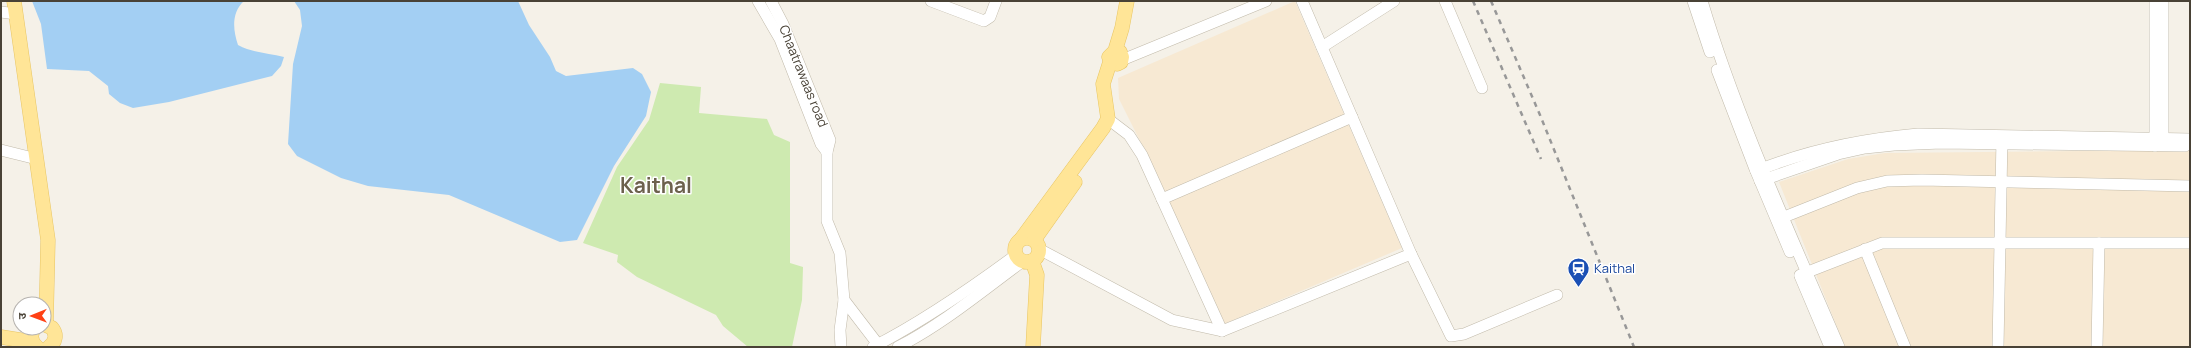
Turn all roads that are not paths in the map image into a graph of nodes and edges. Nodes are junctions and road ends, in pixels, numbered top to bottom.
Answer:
1 (758, 1) edge
2 (771, 1) edge
3 (931, 1) edge
4 (996, 1) edge
5 (1127, 1) edge
6 (1133, 1) edge
7 (1266, 1) edge
8 (1302, 1) edge
9 (1394, 1) edge
10 (1445, 1) edge
11 (1693, 1) edge
12 (1702, 1) edge
13 (2155, 1) edge
14 (2163, 1) edge
15 (15, 7) edge
16 (1, 12) edge
17 (1322, 47) junction
18 (1117, 58) junction
19 (1482, 88) dead end
20 (1352, 116) junction
21 (1110, 120) junction
22 (2190, 139) edge
23 (2002, 140) junction
24 (2159, 142) junction
25 (2190, 146) edge
26 (1, 150) edge
27 (828, 152) junction
28 (37, 159) junction
29 (1762, 175) junction
30 (2001, 182) junction
31 (2190, 186) edge
32 (1162, 199) junction
33 (1784, 217) junction
34 (2000, 243) junction
35 (2099, 243) junction
36 (2190, 243) edge
37 (1865, 249) junction
38 (1028, 251) junction
39 (1411, 254) junction
40 (1804, 274) junction
41 (1557, 295) dead end
42 (43, 296) edge
43 (844, 300) junction
44 (52, 331) edge
45 (1222, 331) junction
46 (12, 336) edge
47 (1, 337) edge
48 (52, 346) edge
49 (877, 346) edge
50 (841, 347) edge
51 (898, 347) edge
52 (1033, 347) edge
53 (1830, 347) edge
54 (1840, 347) edge
55 (1905, 347) edge
56 (1998, 347) edge
57 (2097, 347) edge

1 - 27 street
2 - 27 street, Chaatrawaas road
3 - 4 street
5 - 18 main road
6 - 18 main road
7 - 18 street
8 - 17 street
9 - 17 street
10 - 19 street
11 - 29 street
12 - 29 street
13 - 24 street
14 - 24 street
15 - 16 street
15 - 28 main road
17 - 20 street
18 - 21 main road
20 - 32 street
20 - 39 street
21 - 32 street
21 - 38 main road
22 - 24 street
23 - 24 street
23 - 29 street
23 - 30 street
24 - 25 street
26 - 28 street
27 - 43 street, Chaatrawaas road
28 - 42 main road
29 - 33 street
29 - 40 street
30 - 31 street
30 - 33 street
30 - 34 street
32 - 45 street
33 - 40 street
34 - 35 street
34 - 37 street
34 - 56 street
35 - 36 street
35 - 57 street
37 - 40 street
37 - 55 street
38 - 45 street
38 - 49 street
38 - 51 street
38 - 52 main road
39 - 41 street
39 - 45 street
40 - 53 street
40 - 54 street
43 - 49 street
43 - 50 street, Chaatrawaas road
44 - 48 main road
46 - 47 main road

